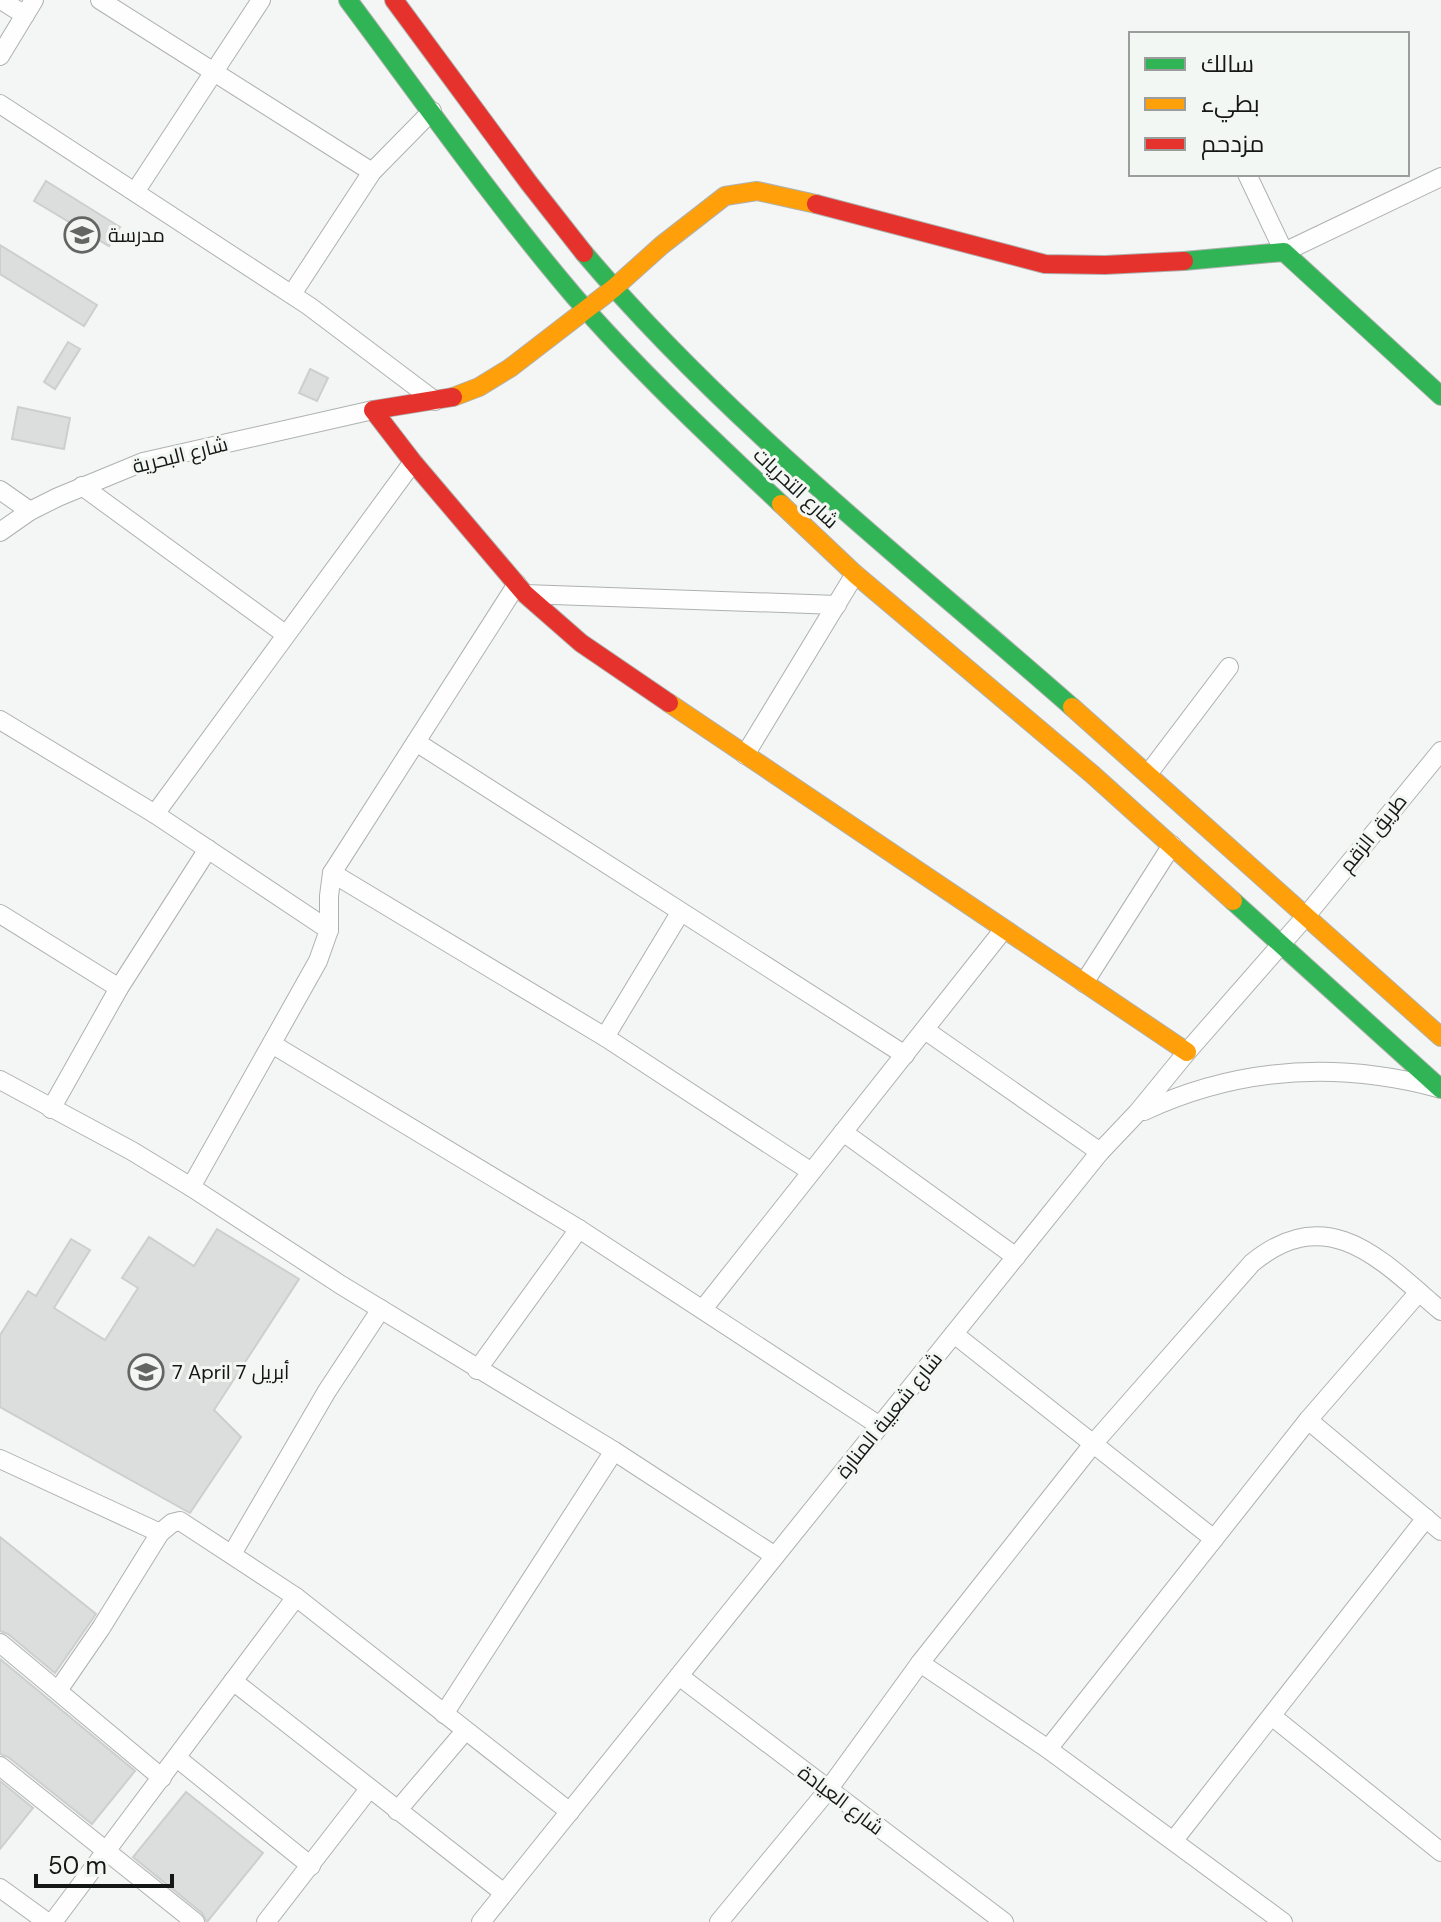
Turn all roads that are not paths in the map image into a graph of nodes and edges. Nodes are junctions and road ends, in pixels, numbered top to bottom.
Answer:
1 (1, 0) edge
2 (100, 0) edge
3 (261, 0) edge
4 (348, 0) edge
5 (394, 0) edge
6 (30, 8) edge
7 (0, 56) edge
8 (214, 73) junction
9 (0, 104) edge
10 (432, 111) junction
11 (372, 172) junction
12 (1248, 176) edge
13 (1441, 177) edge
14 (135, 192) junction
15 (1284, 252) junction
16 (614, 288) junction
17 (292, 294) junction
18 (586, 309) junction
19 (1441, 396) edge
20 (435, 401) junction
21 (373, 410) junction
22 (413, 462) junction
23 (82, 486) junction
24 (0, 490) edge
25 (30, 511) junction
26 (0, 532) edge
27 (855, 574) junction
28 (521, 589) junction
29 (837, 605) junction
30 (285, 634) junction
31 (1229, 667) dead end
32 (0, 720) edge
33 (416, 742) junction
34 (1441, 751) edge
35 (745, 755) junction
36 (1148, 774) junction
37 (155, 814) junction
38 (1172, 845) junction
39 (208, 849) junction
40 (332, 873) junction
41 (680, 913) junction
42 (0, 914) edge
43 (1306, 916) junction
44 (1004, 929) junction
45 (329, 930) junction
46 (1281, 942) junction
47 (1084, 983) junction
48 (119, 988) junction
49 (925, 1030) junction
50 (605, 1037) junction
51 (1441, 1037) edge
52 (272, 1044) junction
53 (1187, 1052) junction
54 (905, 1055) junction
55 (0, 1080) edge
56 (1441, 1089) edge
57 (51, 1109) junction
58 (1137, 1113) junction
59 (843, 1132) junction
60 (1100, 1152) junction
61 (810, 1171) junction
62 (191, 1187) junction
63 (579, 1229) junction
64 (1016, 1257) junction
65 (1419, 1292) junction
66 (381, 1309) junction
67 (703, 1309) junction
68 (1441, 1311) edge
69 (954, 1334) junction
70 (477, 1370) junction
71 (1308, 1420) junction
72 (880, 1426) junction
73 (1093, 1444) junction
74 (614, 1451) junction
75 (2, 1464) edge
76 (1426, 1518) junction
77 (1441, 1531) edge
78 (160, 1533) junction
79 (1214, 1539) junction
80 (232, 1554) junction
81 (775, 1556) junction
82 (296, 1597) junction
83 (0, 1643) edge
84 (920, 1663) junction
85 (679, 1676) junction
86 (233, 1681) junction
87 (59, 1689) junction
88 (444, 1714) junction
89 (1273, 1717) junction
90 (465, 1731) junction
91 (1048, 1749) junction
92 (177, 1758) junction
93 (0, 1766) edge
94 (162, 1778) junction
95 (369, 1789) junction
96 (828, 1790) junction
97 (397, 1811) junction
98 (570, 1812) junction
99 (1174, 1840) junction
100 (105, 1851) junction
101 (1441, 1852) edge
102 (311, 1866) junction
103 (0, 1888) edge
104 (504, 1893) junction
105 (722, 1921) edge
106 (50, 1922) edge
107 (195, 1922) edge
108 (266, 1922) edge
109 (481, 1922) edge
110 (1004, 1922) edge
111 (1283, 1922) edge

1 - 6 street
2 - 8 street
3 - 8 street
4 - 10 main road, شارع التحريات
5 - 16 main road, شارع التحريات
6 - 7 street
8 - 11 street
8 - 14 street
9 - 14 street
10 - 11 street
10 - 18 main road, شارع التحريات
11 - 17 street
12 - 15 street
13 - 15 street
14 - 17 street
15 - 16 main road
15 - 19 main road
16 - 18 main road
16 - 36 main road, شارع التحريات
17 - 20 street
18 - 20 main road
18 - 27 main road, شارع التحريات
20 - 21 main road
21 - 22 main road
21 - 23 street, شارع البحرية
22 - 28 main road
22 - 30 street
23 - 25 street, شارع البحرية
23 - 30 street
24 - 25 street
25 - 26 street, شارع البحرية
27 - 29 street
27 - 38 main road, شارع التحريات
28 - 29 street
28 - 33 street
28 - 35 main road
29 - 35 street
30 - 37 street
31 - 36 street
32 - 37 street
33 - 40 street
33 - 41 street
34 - 43 street, طريق الزقم
35 - 44 main road
36 - 43 main road, شارع التحريات
37 - 39 street
38 - 46 main road, شارع التحريات
38 - 47 street
39 - 45 street
39 - 48 street
40 - 45 street
40 - 50 street
41 - 50 street
41 - 54 street
42 - 48 street
43 - 46 street, شارع شعبية المنارة
43 - 51 main road, شارع التحريات
44 - 47 main road
44 - 49 street
45 - 52 street
46 - 53 street, شارع شعبية المنارة
46 - 56 main road, شارع التحريات
47 - 53 main road
48 - 57 street
49 - 54 street
49 - 60 street
50 - 61 street
52 - 62 street
52 - 63 street
53 - 58 street, شارع شعبية المنارة
54 - 59 street
55 - 57 street
56 - 58 street
57 - 62 street
58 - 60 street, شارع شعبية المنارة
59 - 61 street
59 - 64 street
60 - 64 street, شارع شعبية المنارة
61 - 67 street
62 - 66 street
63 - 67 street
63 - 70 street
64 - 69 street, شارع شعبية المنارة
65 - 68 street
65 - 71 street
65 - 73 street
66 - 70 street
66 - 80 street
67 - 72 street
69 - 72 street, شارع شعبية المنارة
69 - 73 street
70 - 74 street
71 - 76 street
71 - 79 street
72 - 81 street, شارع شعبية المنارة
73 - 79 street
73 - 84 street
74 - 81 street
74 - 88 street
75 - 78 street
76 - 77 street
76 - 89 street
78 - 80 street
78 - 87 street
79 - 91 street
80 - 82 street
81 - 85 street, شارع شعبية المنارة
82 - 86 street
82 - 88 street
83 - 87 street
84 - 91 street
84 - 96 street
85 - 96 street, شارع العيادة
85 - 98 street, شارع شعبية المنارة
86 - 92 street
86 - 95 street
87 - 94 street
88 - 90 street
89 - 99 street
89 - 101 street
90 - 97 street
90 - 98 street
91 - 99 street
92 - 94 street
92 - 102 street
93 - 100 street
94 - 100 street
95 - 97 street
95 - 102 street
96 - 105 street
96 - 110 street, شارع العيادة
97 - 104 street
98 - 104 street, شارع شعبية المنارة
99 - 111 street
100 - 106 street
100 - 107 street
102 - 108 street
103 - 106 street
104 - 109 street, شارع شعبية المنارة

